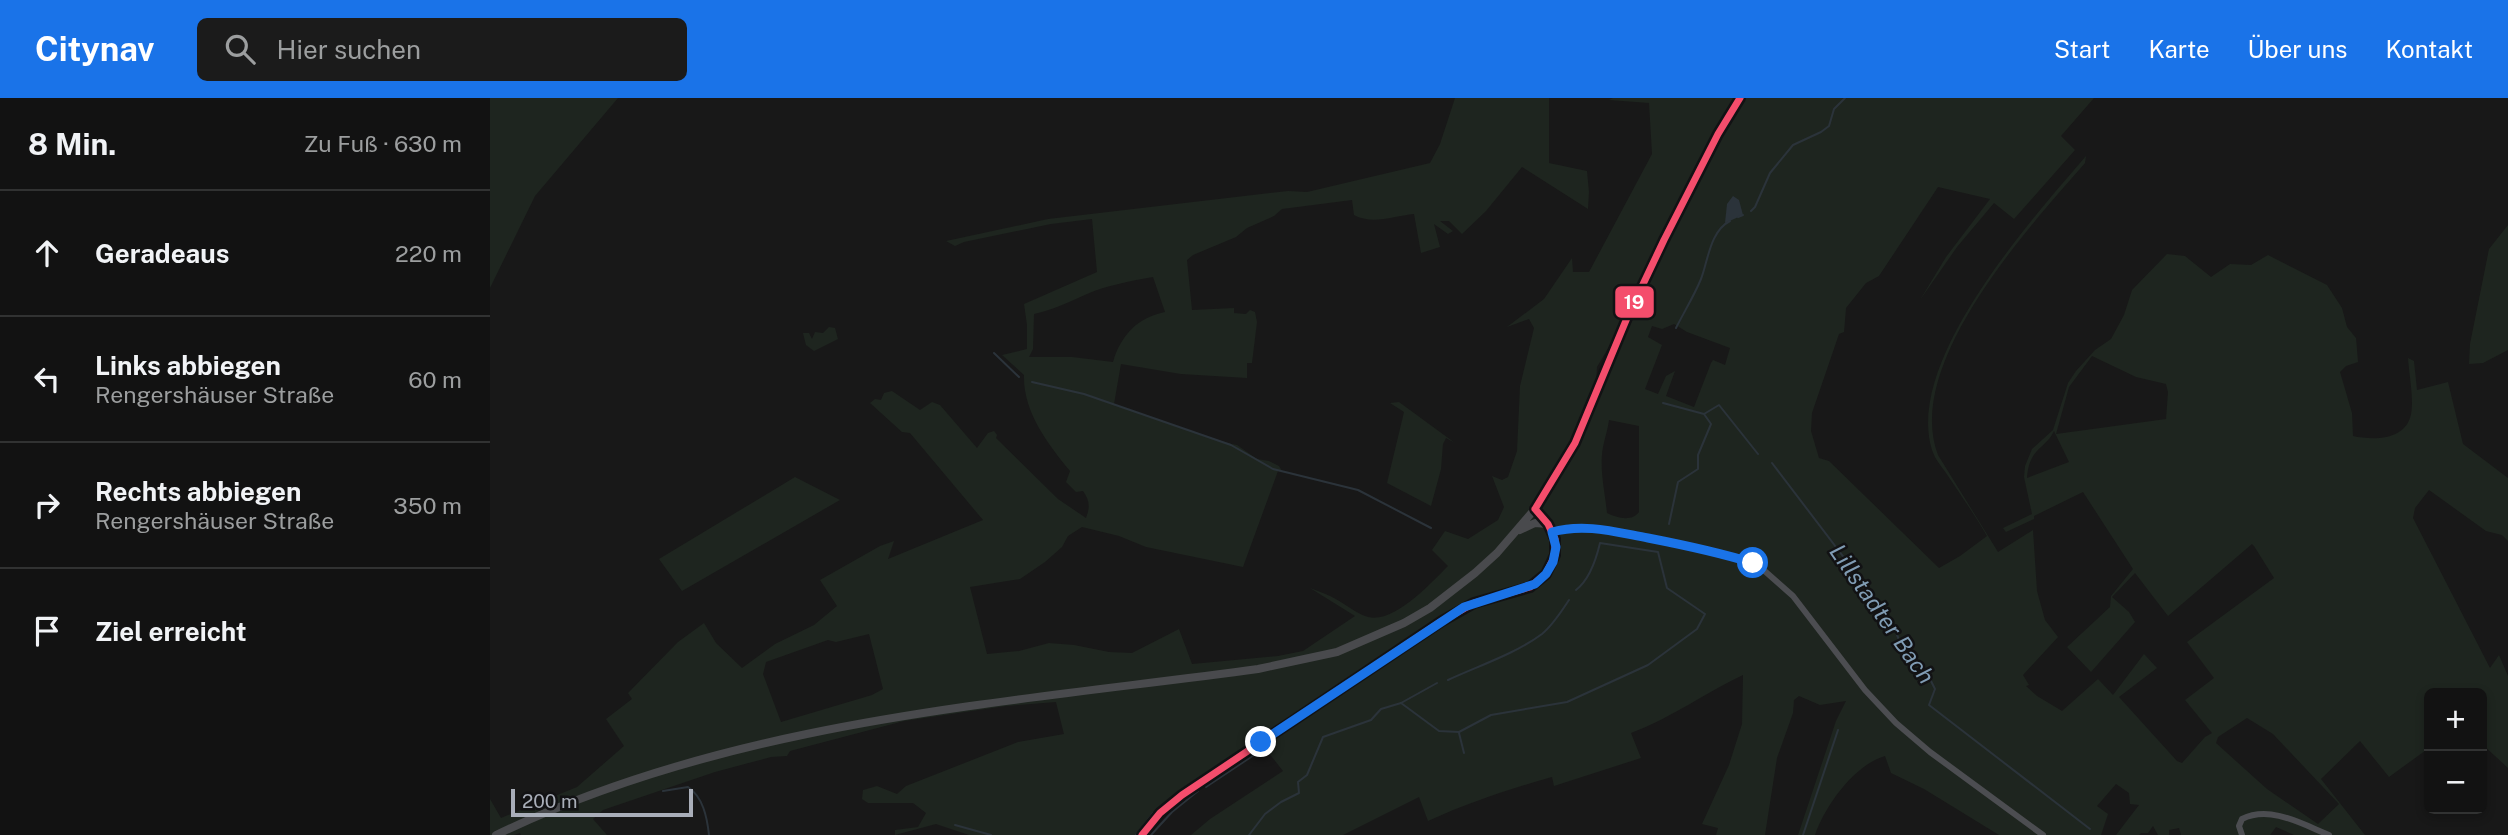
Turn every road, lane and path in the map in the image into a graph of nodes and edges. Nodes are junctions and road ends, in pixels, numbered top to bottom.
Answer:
1 (1740, 98) edge
2 (1535, 509) junction
3 (1550, 528) junction
4 (1512, 535) junction
5 (496, 835) edge
6 (1142, 835) edge
7 (2043, 835) edge
8 (2242, 835) edge
9 (2329, 835) edge

1 - 2 main road
2 - 3 main road
2 - 4 main road
3 - 4 main road
3 - 6 main road
3 - 7 street
4 - 5 main road
8 - 9 street

